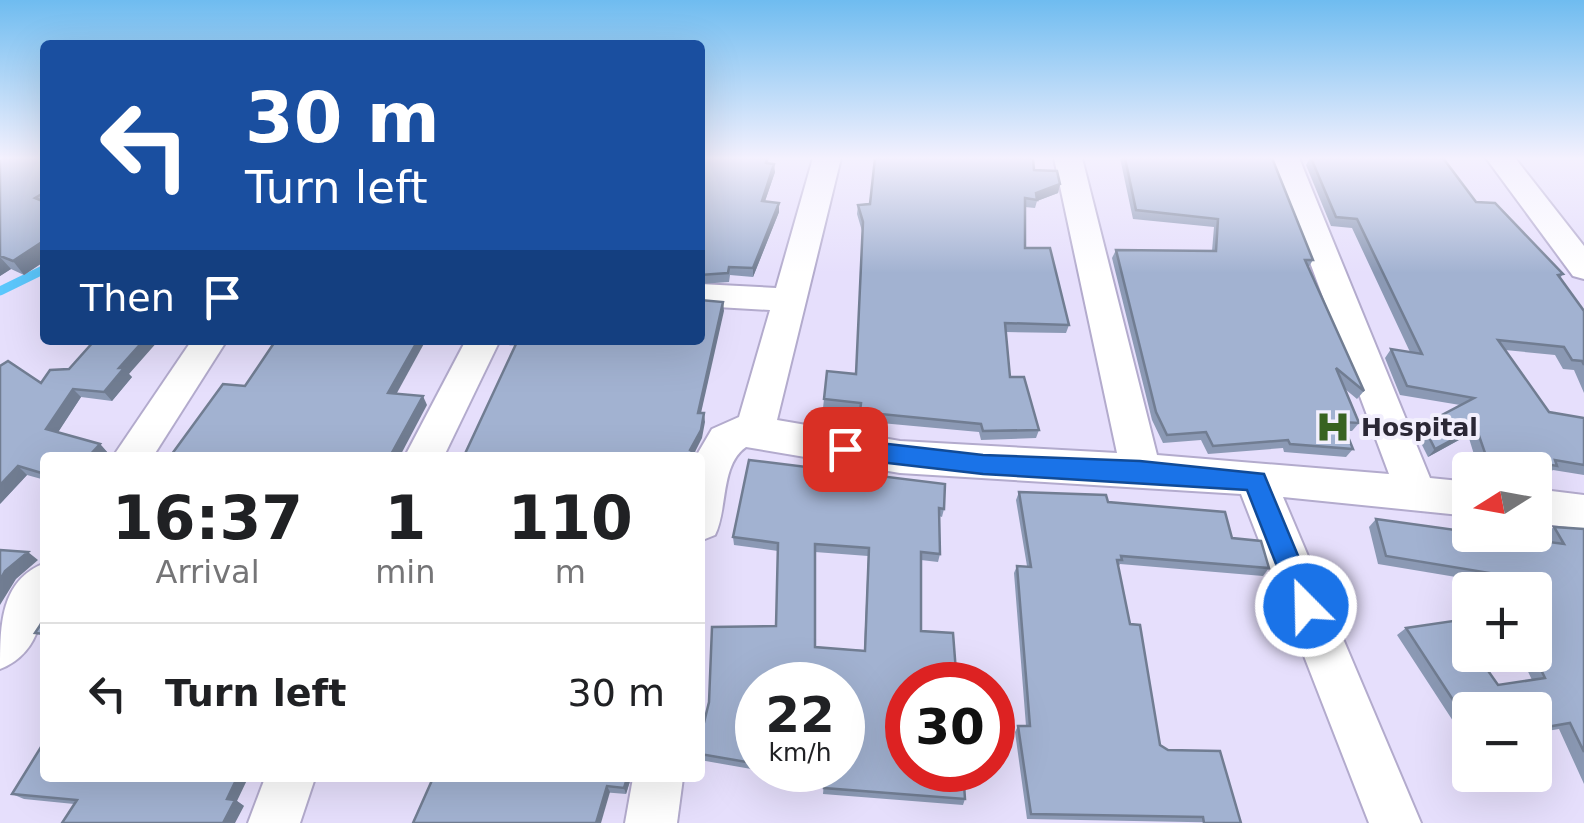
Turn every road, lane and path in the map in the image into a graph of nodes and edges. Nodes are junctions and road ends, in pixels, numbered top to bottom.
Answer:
1 (817, 196) edge
2 (1077, 196) edge
3 (1300, 196) edge
4 (1537, 196) edge
5 (1569, 229) edge
6 (1584, 268) edge
7 (705, 295) edge
8 (790, 300) junction
9 (207, 345) edge
10 (480, 345) edge
11 (755, 430) junction
12 (135, 452) edge
13 (427, 452) edge
14 (1140, 470) junction
15 (1256, 481) junction
16 (1416, 493) junction
17 (1452, 497) edge
18 (705, 506) edge
19 (1552, 508) edge
20 (1584, 512) edge
21 (40, 589) edge
22 (0, 647) edge
23 (289, 782) edge
24 (657, 782) edge
25 (274, 823) edge
26 (651, 823) edge
27 (1395, 823) edge

1 - 8 street
2 - 14 street
3 - 16 street
4 - 5 street
5 - 6 street
7 - 8 street
8 - 11 street
9 - 12 street
10 - 13 street
11 - 14 street
11 - 18 street
14 - 15 street
15 - 16 street
15 - 27 street
16 - 17 street
19 - 20 street
21 - 22 street
23 - 25 street
24 - 26 street

